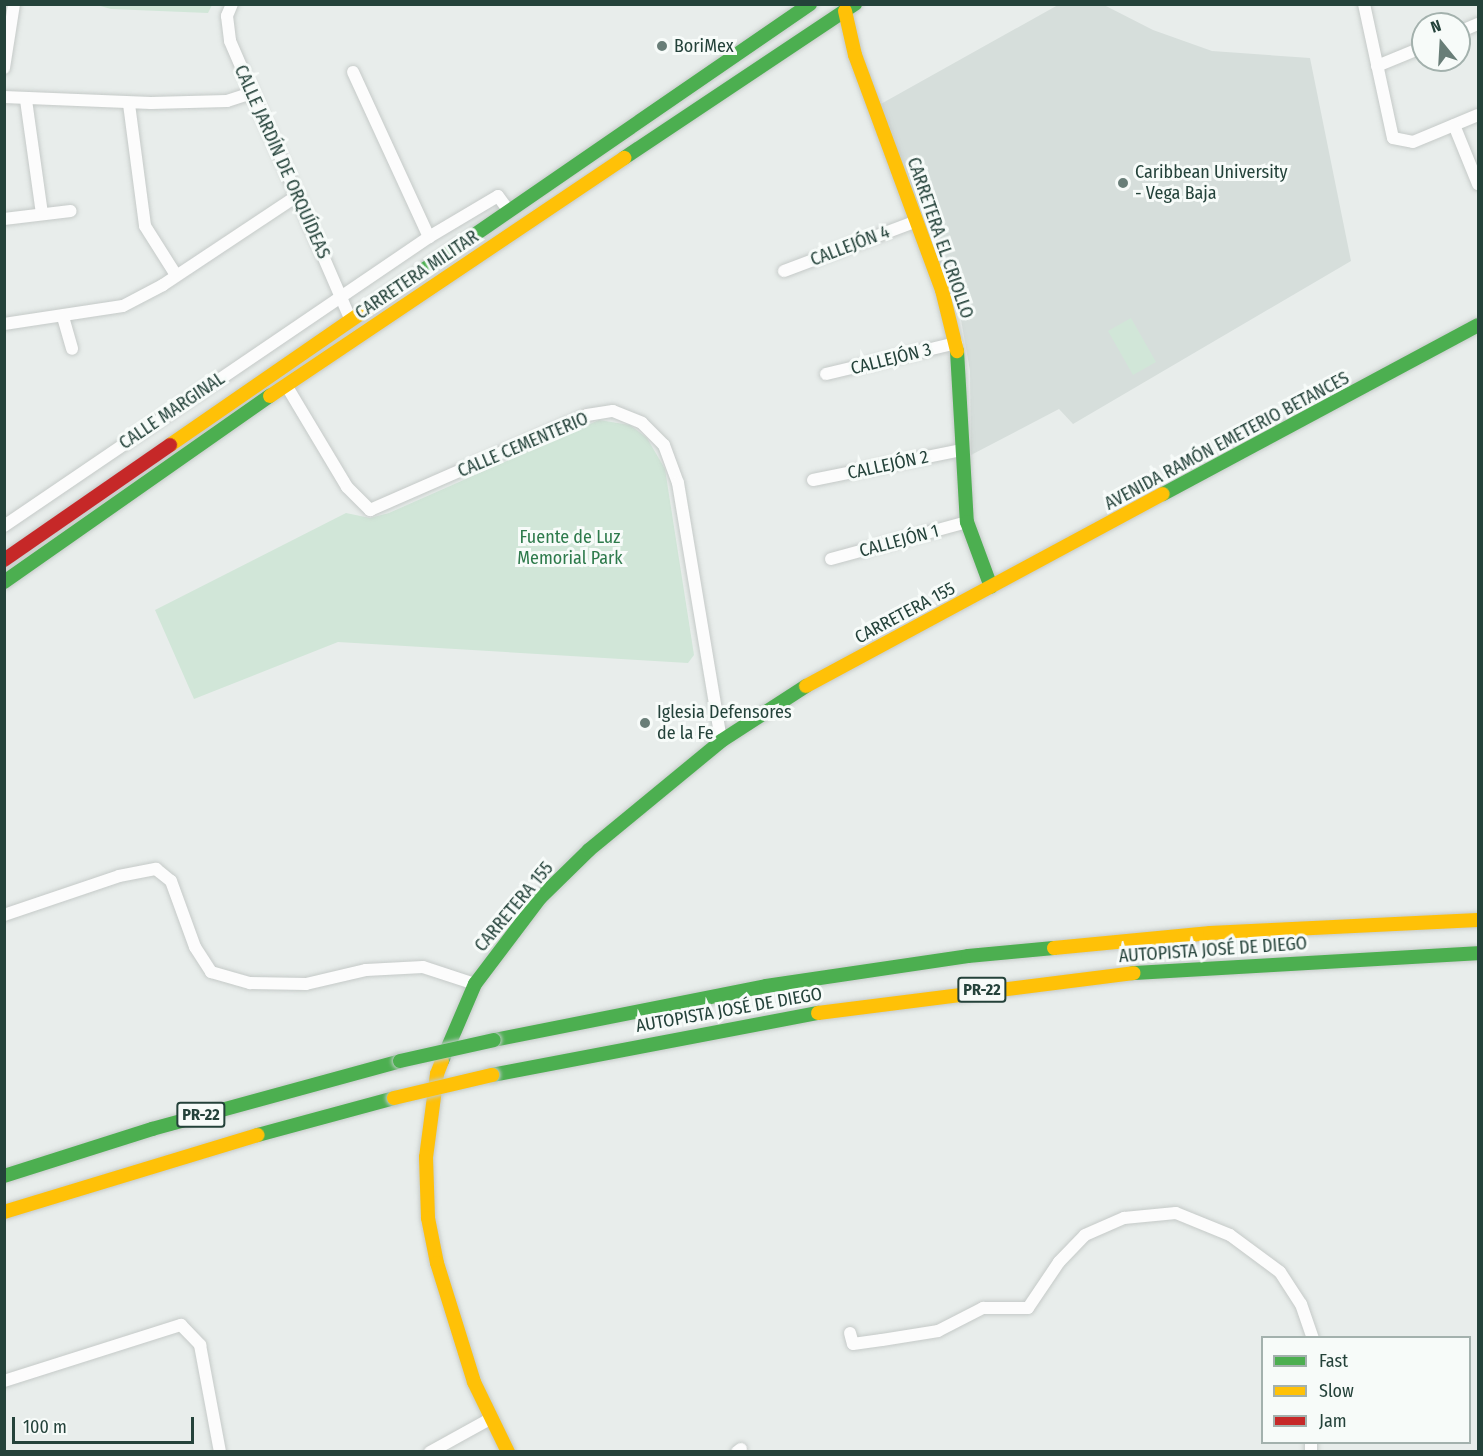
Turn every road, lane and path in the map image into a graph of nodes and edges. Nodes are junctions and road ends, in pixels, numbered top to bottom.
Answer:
1 (14, 4) edge
2 (232, 4) edge
3 (810, 4) edge
4 (1364, 4) edge
5 (847, 7) edge
6 (1411, 52) edge
7 (1377, 66) junction
8 (4, 68) edge
9 (353, 72) dead end
10 (252, 93) junction
11 (4, 97) edge
12 (26, 100) junction
13 (129, 104) junction
14 (1479, 115) edge
15 (1454, 125) junction
16 (1479, 184) edge
17 (297, 196) junction
18 (508, 210) junction
19 (71, 211) dead end
20 (42, 214) junction
21 (4, 219) edge
22 (917, 221) junction
23 (429, 237) junction
24 (783, 272) dead end
25 (176, 275) junction
26 (340, 296) junction
27 (63, 317) junction
28 (350, 318) junction
29 (4, 324) edge
30 (1479, 325) edge
31 (956, 343) junction
32 (72, 349) dead end
33 (826, 374) dead end
34 (286, 385) junction
35 (962, 450) junction
36 (813, 480) dead end
37 (967, 522) junction
38 (4, 526) edge
39 (831, 559) dead end
40 (4, 560) edge
41 (5, 581) edge
42 (991, 587) junction
43 (721, 741) junction
44 (4, 915) edge
45 (1479, 920) edge
46 (1479, 953) edge
47 (475, 984) junction
48 (4, 1176) edge
49 (4, 1212) edge
50 (849, 1333) dead end
51 (1312, 1336) edge
52 (4, 1381) edge
53 (490, 1419) junction
54 (220, 1452) edge
55 (430, 1452) edge
56 (508, 1452) edge

1 - 8 street
2 - 10 street, CALLE JARDÍN DE ORQUÍDEAS
3 - 18 main road, CARRETERA MILITAR
4 - 7 street
5 - 22 main road, CARRETERA EL CRIOLLO
5 - 34 main road, CARRETERA MILITAR
6 - 7 street
7 - 15 street
9 - 23 street
10 - 13 street
10 - 17 street, CALLE JARDÍN DE ORQUÍDEAS
11 - 12 street
12 - 13 street
12 - 20 street
13 - 25 street
14 - 15 street
15 - 16 street
17 - 25 street
17 - 26 street, CALLE JARDÍN DE ORQUÍDEAS
18 - 23 street, CALLE MARGINAL
18 - 28 main road, CARRETERA MILITAR
19 - 20 street
20 - 21 street
22 - 24 street, CALLEJÓN 4
22 - 31 main road, CARRETERA EL CRIOLLO
23 - 26 street, CALLE MARGINAL
25 - 27 street
26 - 28 street, CALLE JARDÍN DE ORQUÍDEAS
26 - 38 street, CALLE MARGINAL
27 - 29 street
27 - 32 street
28 - 40 main road, CARRETERA MILITAR
30 - 42 main road, AVENIDA RAMÓN EMETERIO BETANCES
31 - 33 street, CALLEJÓN 3
31 - 35 main road, CARRETERA EL CRIOLLO
34 - 41 main road, CARRETERA MILITAR
34 - 43 street, CALLE CEMENTERIO
35 - 36 street, CALLEJÓN 2
35 - 37 main road, CARRETERA EL CRIOLLO
37 - 39 street, CALLEJÓN 1
37 - 42 main road, CARRETERA EL CRIOLLO
42 - 43 main road, CARRETERA 155
43 - 47 main road, CARRETERA 155
44 - 47 street
45 - 48 main road, AUTOPISTA JOSÉ DE DIEGO / PR-22, bridge
46 - 49 main road, AUTOPISTA JOSÉ DE DIEGO / PR-22, bridge
47 - 53 main road, CARRETERA 155
50 - 51 street
52 - 54 street
53 - 55 street
53 - 56 main road, CARRETERA 155

